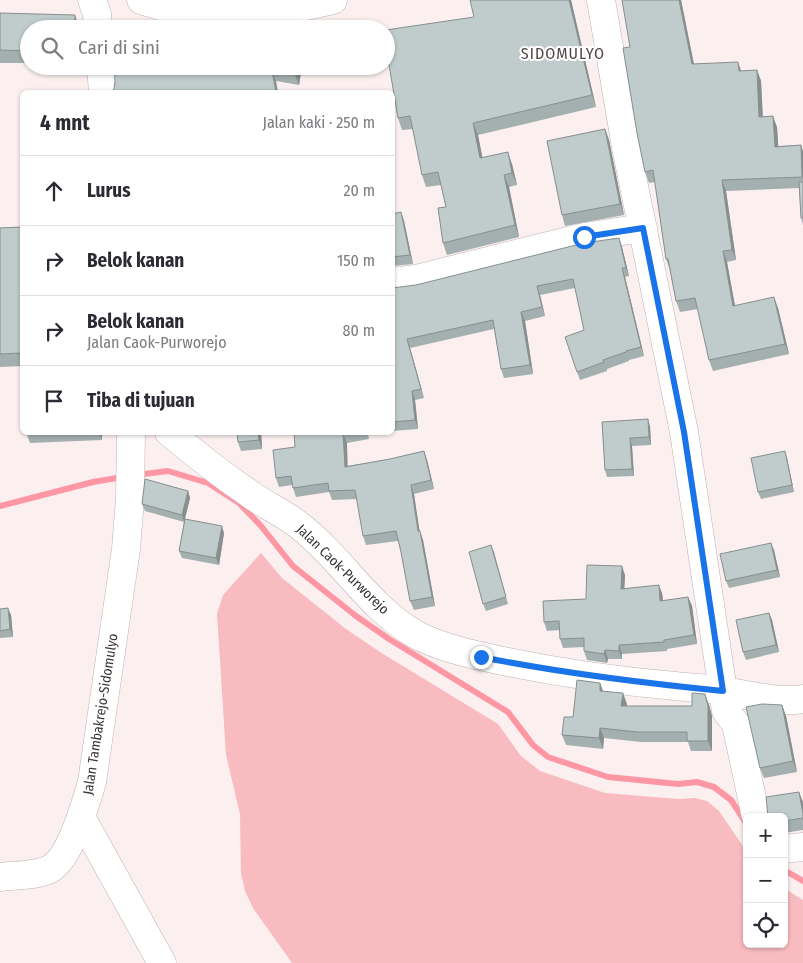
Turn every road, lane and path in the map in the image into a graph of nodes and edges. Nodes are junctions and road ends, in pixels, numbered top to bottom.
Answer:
1 (92, 0) edge
2 (141, 0) edge
3 (333, 0) edge
4 (601, 0) edge
5 (97, 20) edge
6 (102, 75) edge
7 (103, 90) edge
8 (643, 228) junction
9 (395, 282) edge
10 (173, 435) edge
11 (130, 440) edge
12 (723, 691) junction
13 (803, 699) edge
14 (755, 813) edge
15 (81, 817) junction
16 (803, 847) edge
17 (788, 849) edge
18 (0, 877) edge
19 (162, 963) edge

1 - 5 street
2 - 3 street
4 - 8 street
6 - 7 street
8 - 9 street
8 - 12 street
10 - 12 street, Jalan Caok-Purworejo
11 - 15 street, Jalan Tambakrejo-Sidomulyo
12 - 13 street, Jalan Caok-Purworejo
12 - 14 street
15 - 18 street, Jalan Tambakrejo-Sidomulyo
15 - 19 street
16 - 17 street

